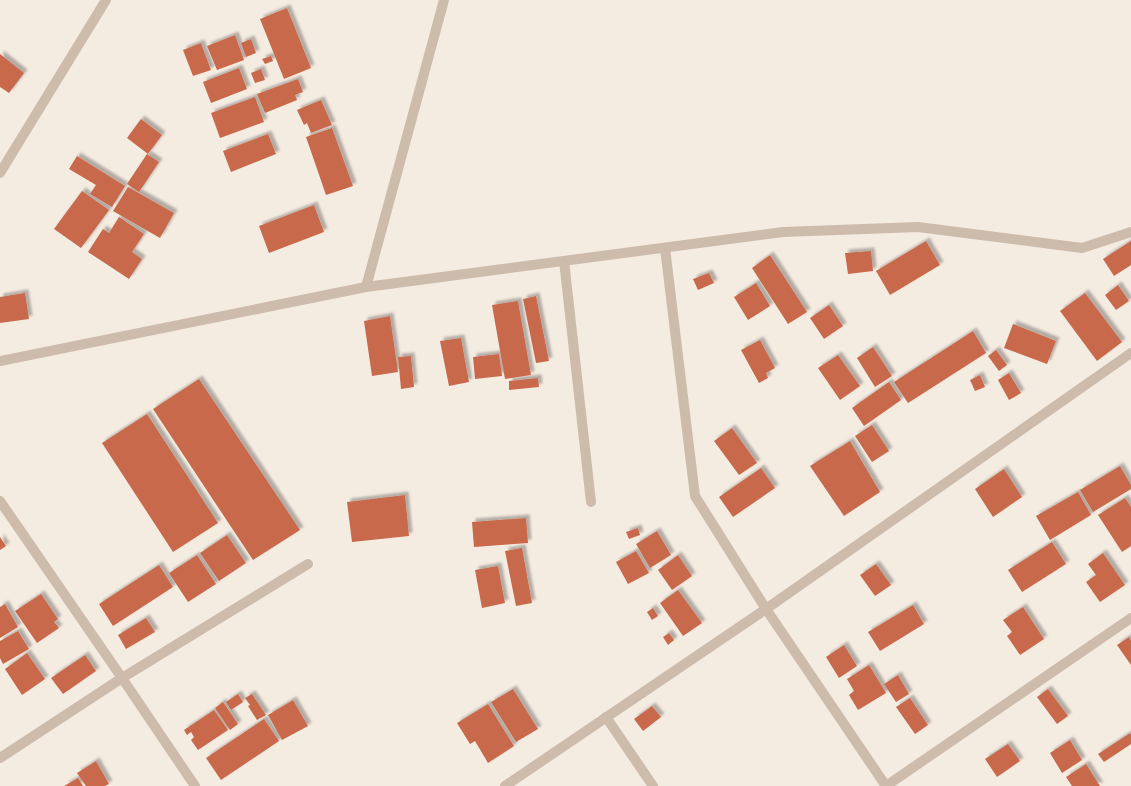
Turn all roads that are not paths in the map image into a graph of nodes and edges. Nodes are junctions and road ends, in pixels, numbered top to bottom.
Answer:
1 (106, 0) edge
2 (444, 0) edge
3 (0, 173) edge
4 (1131, 232) edge
5 (665, 248) junction
6 (564, 261) junction
7 (366, 287) junction
8 (1131, 353) edge
9 (0, 361) edge
10 (0, 501) edge
11 (591, 502) dead end
12 (308, 564) dead end
13 (766, 609) junction
14 (1131, 618) edge
15 (122, 678) junction
16 (606, 717) junction
17 (0, 758) edge
18 (195, 786) edge
19 (505, 786) edge
20 (653, 786) edge
21 (886, 786) edge

1 - 3 street
2 - 7 street
4 - 5 street
5 - 6 street
5 - 13 street
6 - 7 street
6 - 11 street
7 - 9 street
8 - 13 street
10 - 15 street
12 - 15 street
13 - 16 street
13 - 21 street
14 - 21 street
15 - 17 street
15 - 18 street
16 - 19 street
16 - 20 street

